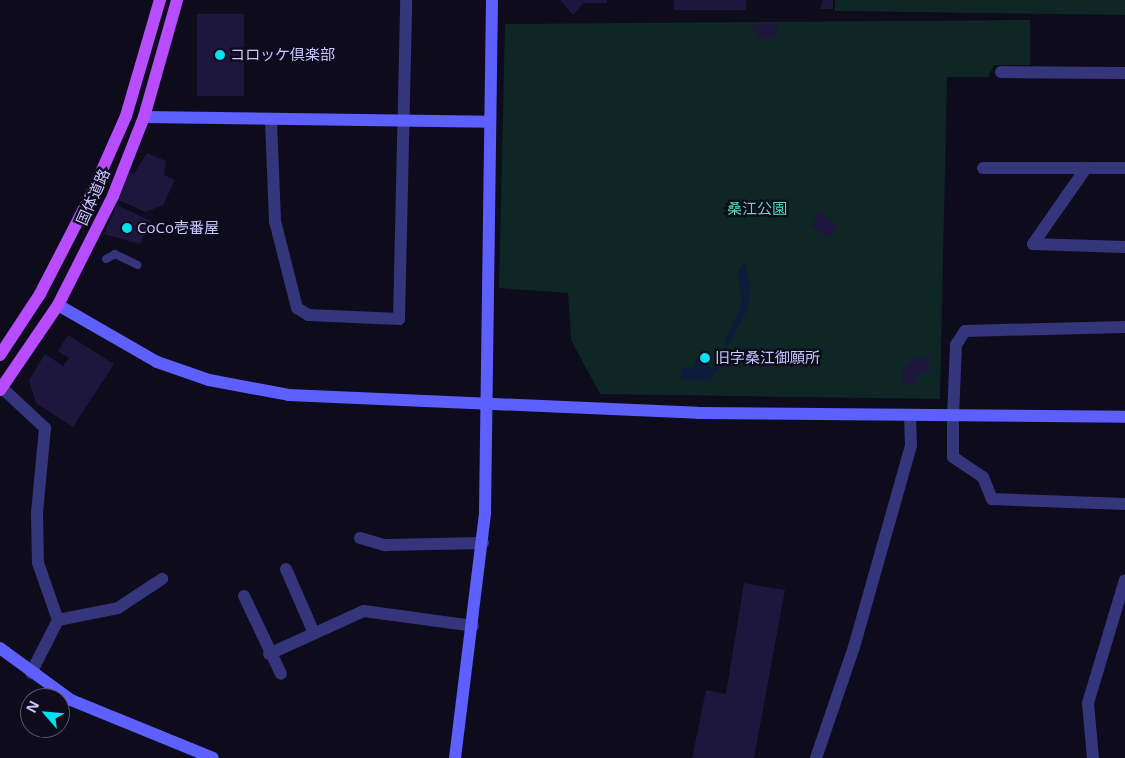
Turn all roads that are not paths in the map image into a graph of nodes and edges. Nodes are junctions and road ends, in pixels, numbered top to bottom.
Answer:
1 (160, 0) edge
2 (177, 0) edge
3 (406, 0) edge
4 (492, 0) edge
5 (1001, 72) dead end
6 (1125, 73) edge
7 (144, 117) junction
8 (271, 121) junction
9 (489, 122) junction
10 (402, 123) junction
11 (984, 168) dead end
12 (1086, 168) junction
13 (1125, 168) edge
14 (1125, 247) edge
15 (106, 259) dead end
16 (138, 265) dead end
17 (58, 305) junction
18 (1125, 327) edge
19 (0, 355) edge
20 (1, 389) edge
21 (485, 406) junction
22 (953, 416) junction
23 (1125, 416) edge
24 (910, 417) junction
25 (1125, 504) edge
26 (360, 538) dead end
27 (483, 543) junction
28 (286, 569) dead end
29 (162, 579) dead end
30 (1125, 580) edge
31 (244, 596) dead end
32 (58, 620) junction
33 (473, 626) junction
34 (314, 633) junction
35 (0, 648) edge
36 (269, 654) junction
37 (31, 673) junction
38 (281, 674) dead end
39 (213, 758) edge
40 (455, 758) edge
41 (816, 758) edge
42 (1093, 758) edge

1 - 19 main road, 国体道路
2 - 7 main road, 国体道路
3 - 10 street
4 - 9 street
5 - 6 street
7 - 8 street
7 - 17 main road, 国体道路
8 - 10 street
8 - 10 street
9 - 10 street
9 - 21 street
11 - 12 street
12 - 13 street
12 - 14 street
15 - 16 lane
17 - 20 main road, 国体道路
17 - 21 street
18 - 22 street
20 - 32 street
21 - 24 street
21 - 27 street
22 - 23 street
22 - 24 street
22 - 25 street
24 - 41 street
26 - 27 street
27 - 33 street
28 - 34 street
29 - 32 street
30 - 42 street
31 - 36 street
32 - 37 street
33 - 34 street
33 - 40 street
34 - 36 street
35 - 37 street
36 - 38 street
37 - 39 street

